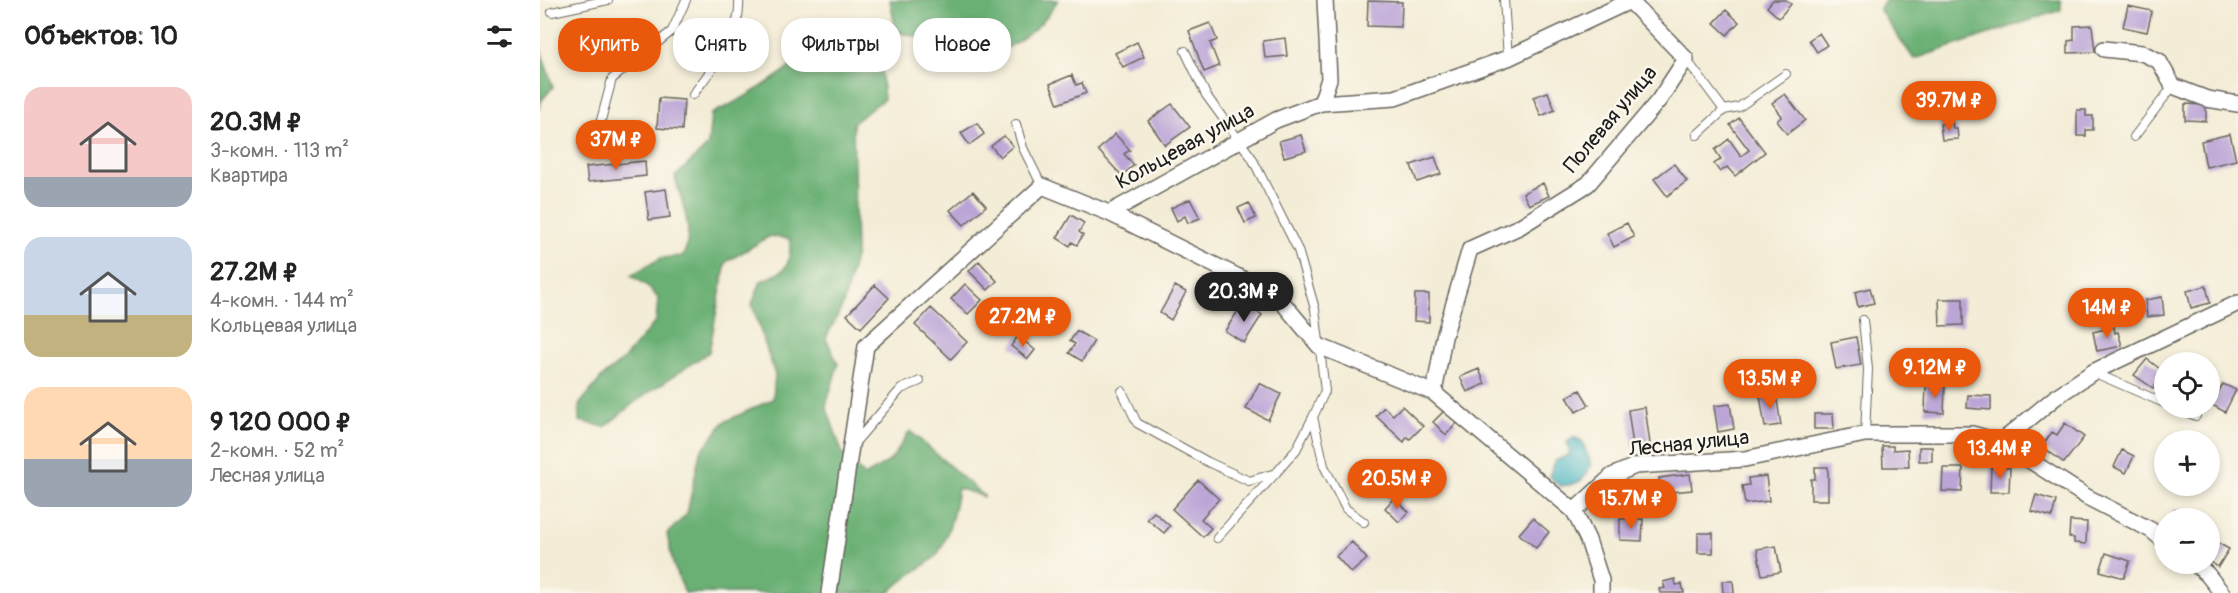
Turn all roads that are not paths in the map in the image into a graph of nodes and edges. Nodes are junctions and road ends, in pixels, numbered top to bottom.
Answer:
1 (608, 0) edge
2 (686, 0) edge
3 (739, 0) edge
4 (1324, 0) edge
5 (1504, 0) edge
6 (1630, 0) edge
7 (552, 12) dead end
8 (2104, 49) dead end
9 (1185, 51) dead end
10 (1508, 58) junction
11 (1686, 59) junction
12 (1786, 74) dead end
13 (2173, 86) junction
14 (693, 96) dead end
15 (1321, 103) junction
16 (2238, 104) edge
17 (1724, 110) junction
18 (600, 124) dead end
19 (1016, 124) dead end
20 (1697, 135) dead end
21 (2134, 137) dead end
22 (1241, 138) junction
23 (1042, 186) junction
24 (1109, 213) junction
25 (2238, 303) edge
26 (1863, 320) dead end
27 (1319, 346) junction
28 (2093, 372) junction
29 (921, 381) dead end
30 (1122, 391) dead end
31 (1434, 393) junction
32 (2154, 399) edge
33 (1313, 417) junction
34 (1865, 434) junction
35 (2001, 442) junction
36 (853, 445) junction
37 (1276, 473) junction
38 (1574, 511) junction
39 (1364, 522) dead end
40 (2154, 533) edge
41 (1216, 538) dead end
42 (2208, 574) edge
43 (829, 593) edge
44 (1601, 593) edge
45 (2222, 593) edge

1 - 7 lane
2 - 18 lane
3 - 14 lane
4 - 15 street
5 - 10 lane
6 - 10 street, Кольцевая улица
6 - 11 street
8 - 13 street
9 - 22 lane
10 - 15 street, Кольцевая улица
11 - 17 lane
11 - 31 street, Полевая улица
12 - 17 lane
13 - 16 street
13 - 21 lane
15 - 22 street, Кольцевая улица
17 - 20 lane
19 - 23 lane
22 - 24 street, Кольцевая улица
22 - 27 lane
23 - 24 street, Кольцевая улица
23 - 36 street
24 - 27 street
25 - 28 street
26 - 34 lane
27 - 31 street
27 - 33 lane
28 - 32 lane
28 - 35 street
29 - 36 lane
30 - 37 lane
31 - 38 street
33 - 37 lane
33 - 39 lane
34 - 35 street, Лесная улица
34 - 38 street, Лесная улица
35 - 40 street, Лесная улица
36 - 43 street
37 - 41 lane
38 - 44 street
42 - 45 street

